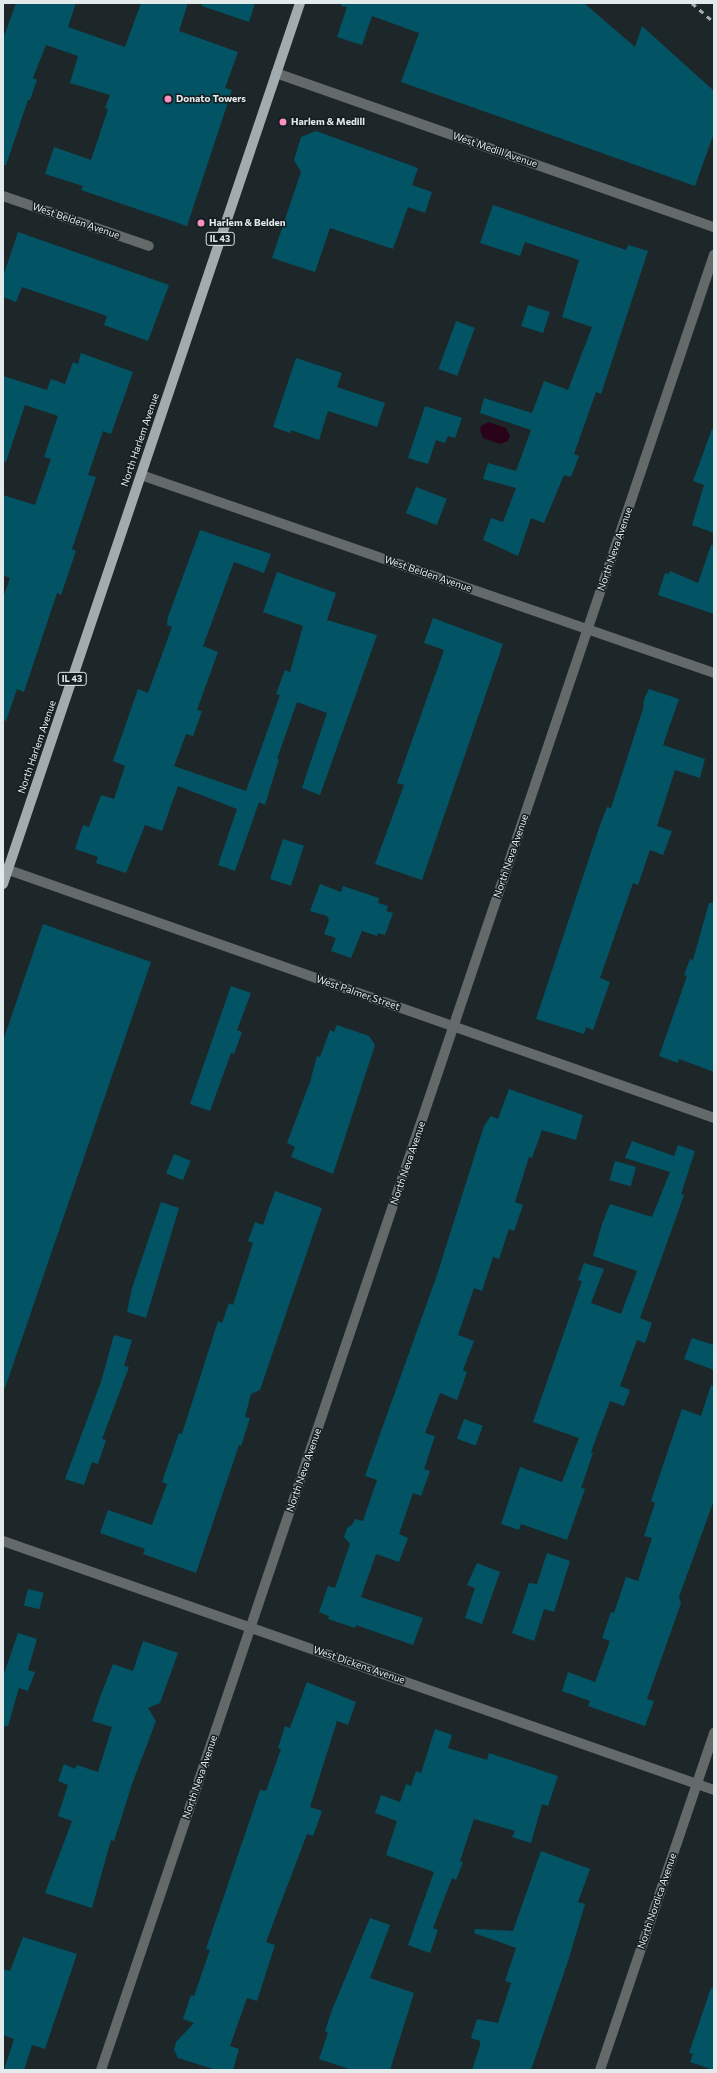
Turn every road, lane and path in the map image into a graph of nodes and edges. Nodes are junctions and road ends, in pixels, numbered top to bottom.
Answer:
1 (300, 3) edge
2 (276, 73) junction
3 (3, 196) edge
4 (714, 227) edge
5 (149, 246) dead end
6 (714, 255) edge
7 (141, 475) junction
8 (588, 629) junction
9 (714, 674) edge
10 (5, 869) edge
11 (3, 884) edge
12 (454, 1027) junction
13 (714, 1118) edge
14 (3, 1541) edge
15 (251, 1628) junction
16 (714, 1733) edge
17 (697, 1784) junction
18 (714, 1790) edge
19 (101, 2070) edge
20 (600, 2070) edge

1 - 2 main road, North Harlem Avenue / IL 43
2 - 4 street, West Medill Avenue
2 - 7 main road, North Harlem Avenue / IL 43
3 - 5 street, West Belden Avenue
6 - 8 street, North Neva Avenue
7 - 8 street, West Belden Avenue
7 - 10 main road, North Harlem Avenue / IL 43
8 - 9 street, West Belden Avenue
8 - 12 street, North Neva Avenue
10 - 11 main road, North Harlem Avenue / IL 43
10 - 12 street, West Palmer Street
12 - 13 street, West Palmer Street
12 - 15 street, North Neva Avenue
14 - 15 street, West Dickens Avenue
15 - 17 street, West Dickens Avenue
15 - 19 street, North Neva Avenue
16 - 17 street, North Nordica Avenue
17 - 18 street, West Dickens Avenue
17 - 20 street, North Nordica Avenue

